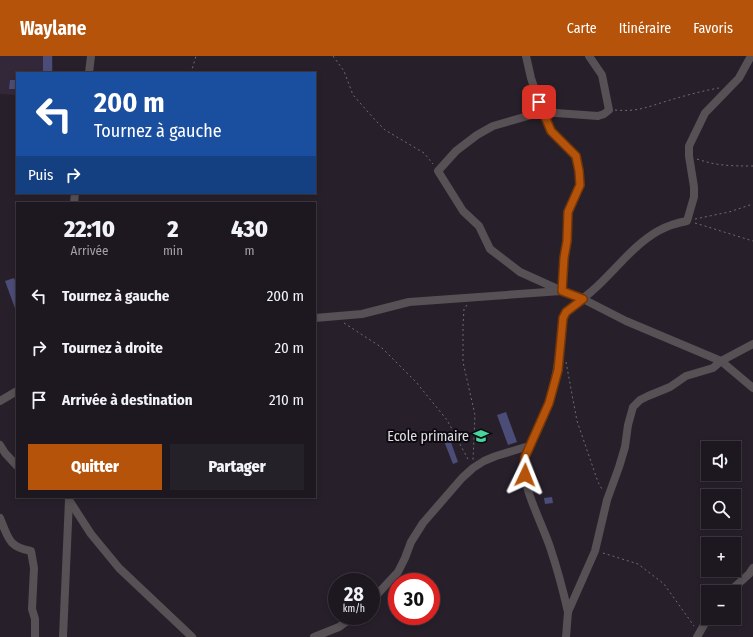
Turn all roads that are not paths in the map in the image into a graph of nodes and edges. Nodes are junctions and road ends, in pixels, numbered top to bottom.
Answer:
1 (91, 56) edge
2 (526, 56) edge
3 (589, 56) edge
4 (751, 56) edge
5 (89, 72) edge
6 (542, 112) junction
7 (562, 291) junction
8 (583, 299) junction
9 (316, 318) edge
10 (753, 344) edge
11 (721, 361) junction
12 (753, 388) edge
13 (16, 392) edge
14 (0, 401) edge
15 (0, 445) edge
16 (529, 446) junction
17 (16, 465) edge
18 (69, 498) edge
19 (0, 518) edge
20 (753, 568) edge
21 (737, 585) edge
22 (380, 591) edge
23 (568, 612) junction
24 (342, 625) edge
25 (704, 625) edge
26 (698, 635) edge
27 (35, 637) edge
28 (63, 637) edge
29 (192, 637) edge
30 (315, 637) edge
31 (566, 637) edge

1 - 5 street
2 - 6 street
3 - 6 street
4 - 8 street
6 - 7 street
6 - 7 street
7 - 8 street
7 - 9 street
8 - 11 street
8 - 16 street
10 - 11 street
11 - 12 street
11 - 23 street
13 - 14 street
15 - 17 street
16 - 22 street
16 - 23 street
18 - 28 street
18 - 29 street
19 - 27 street
20 - 21 street
23 - 31 street
24 - 30 street
25 - 26 street

